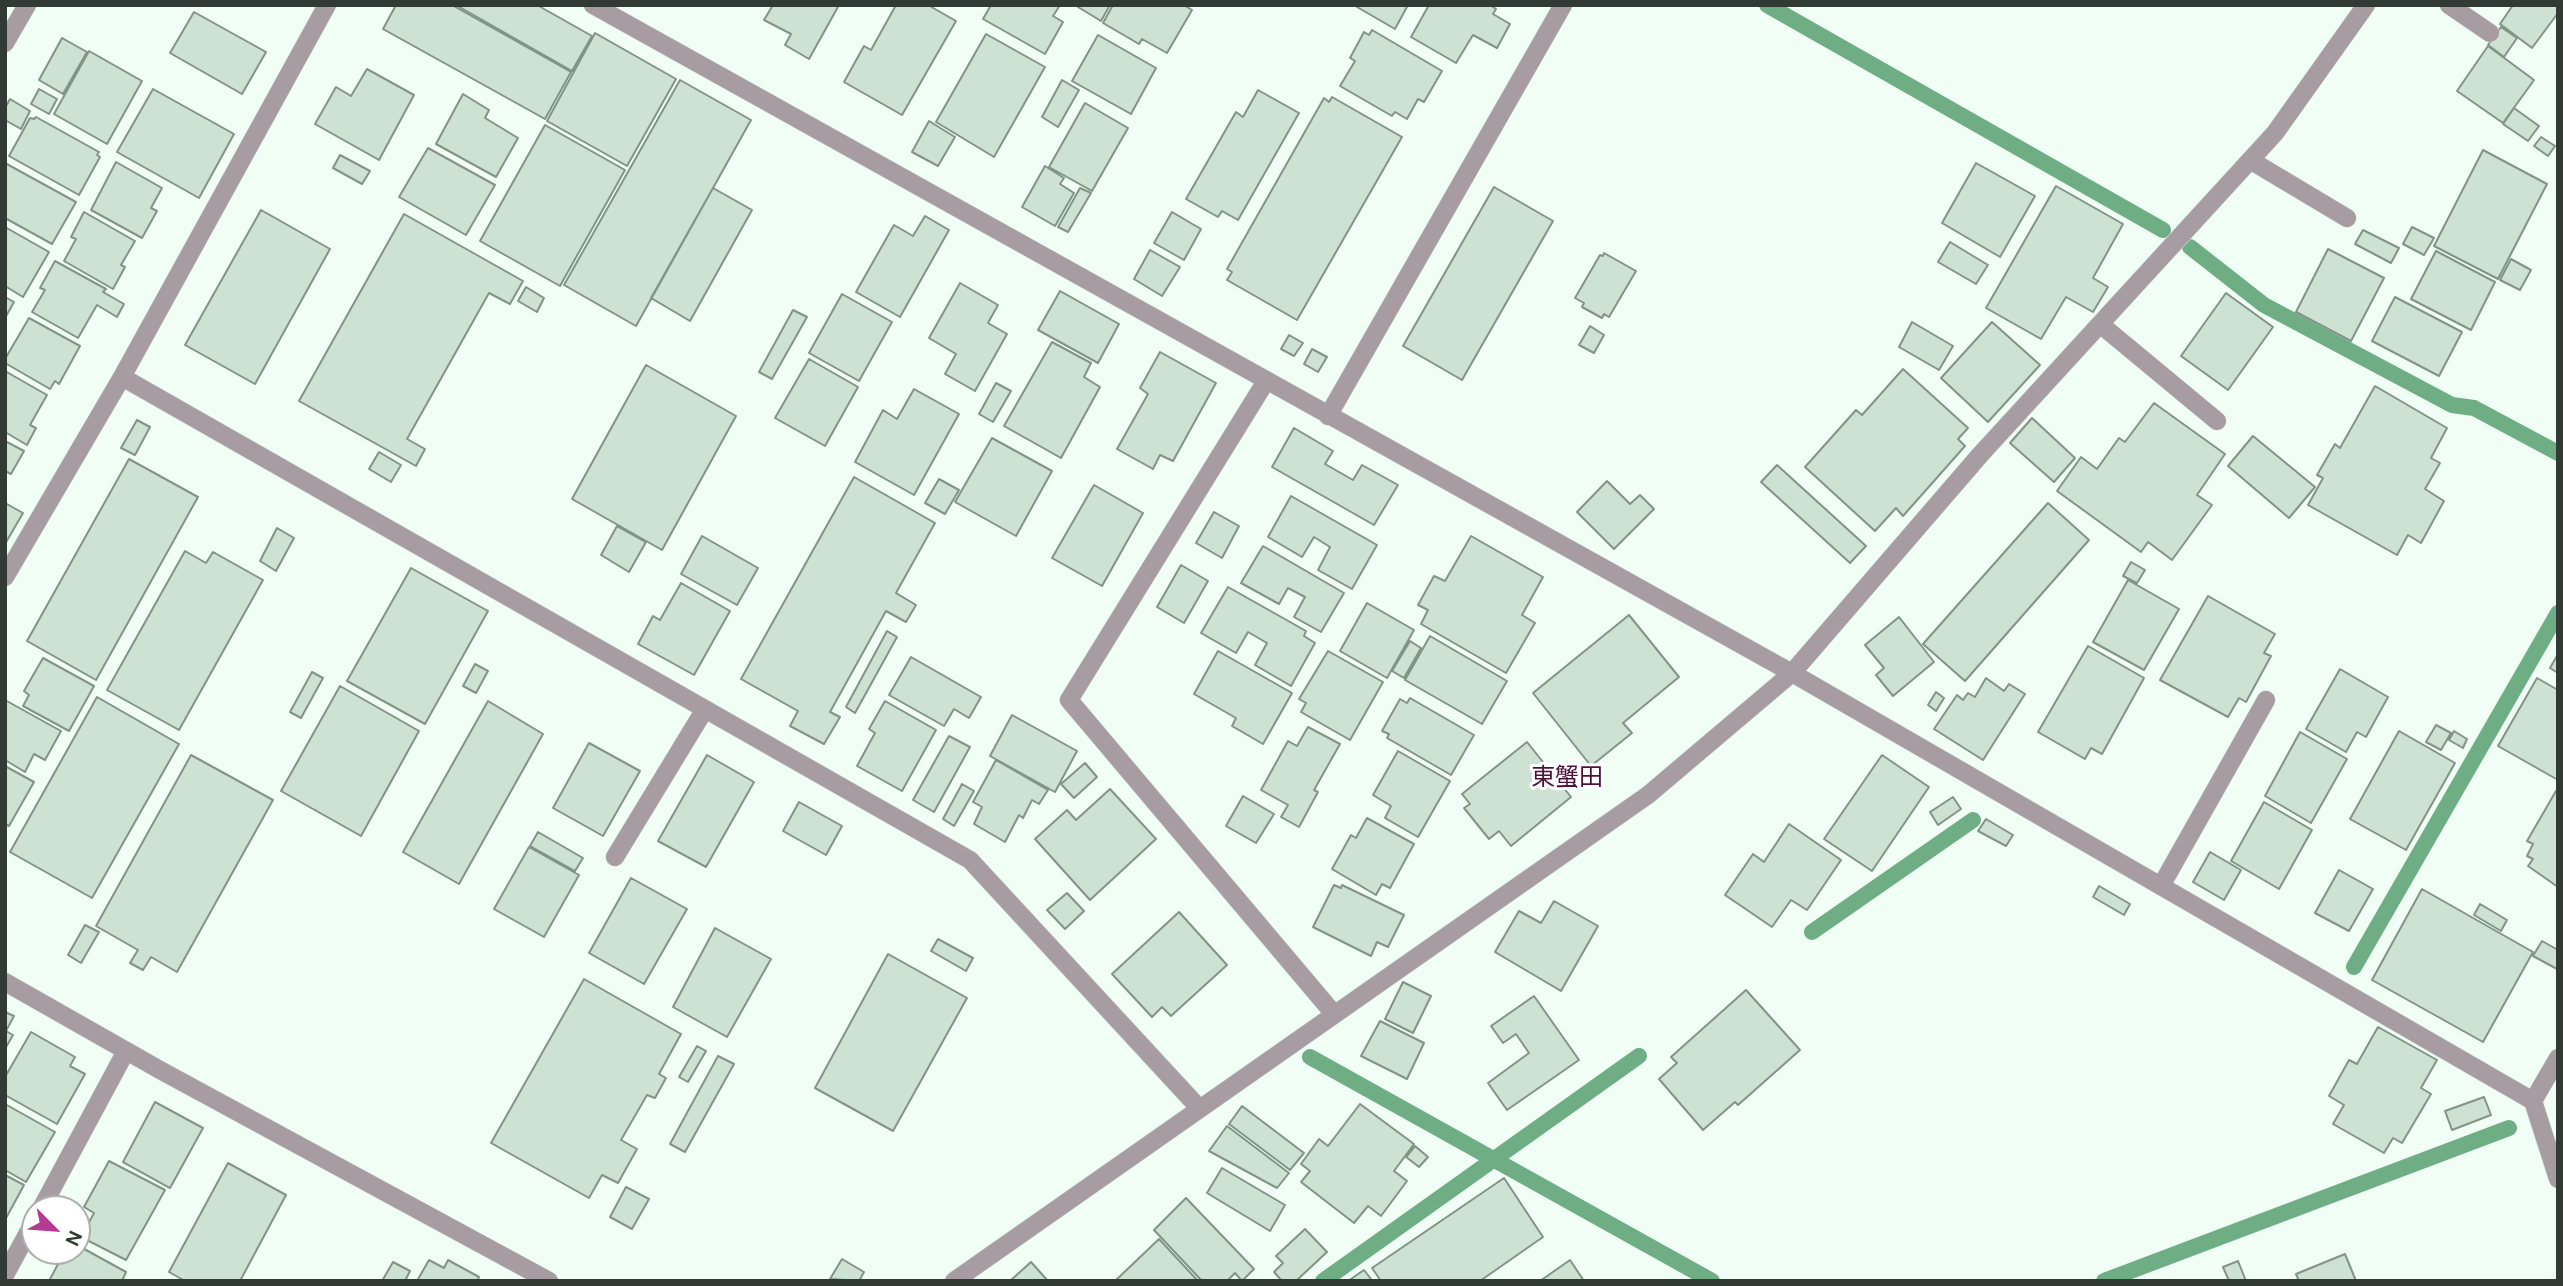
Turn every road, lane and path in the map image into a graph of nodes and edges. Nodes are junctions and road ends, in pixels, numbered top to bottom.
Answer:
1 (27, 5) edge
2 (327, 5) edge
3 (593, 5) edge
4 (1563, 5) edge
5 (2366, 5) edge
6 (2449, 5) edge
7 (2490, 33) dead end
8 (5, 43) edge
9 (2250, 160) junction
10 (2347, 218) dead end
11 (2100, 324) junction
12 (122, 377) junction
13 (1266, 381) junction
14 (1328, 416) junction
15 (2217, 421) dead end
16 (5, 577) edge
17 (1792, 673) junction
18 (2266, 700) dead end
19 (705, 709) junction
20 (615, 857) dead end
21 (2161, 886) junction
22 (5, 982) edge
23 (1334, 1014) junction
24 (126, 1051) junction
25 (2558, 1058) edge
26 (2533, 1101) junction
27 (1200, 1109) junction
28 (2558, 1178) edge
29 (49, 1195) edge
30 (21, 1246) edge
31 (5, 1275) edge
32 (549, 1281) edge
33 (954, 1281) edge

1 - 8 street
2 - 12 street
3 - 13 street
4 - 14 street
5 - 9 street
6 - 7 street
9 - 10 street
9 - 11 street
11 - 15 street
11 - 17 street
12 - 16 street
12 - 19 street
13 - 14 street
13 - 23 street
14 - 17 street
17 - 21 street
17 - 23 street
18 - 21 street
19 - 20 street
19 - 27 street
21 - 26 street
22 - 24 street
23 - 27 street
24 - 29 street
24 - 32 street
25 - 26 street
26 - 28 street
27 - 33 street
30 - 31 street

